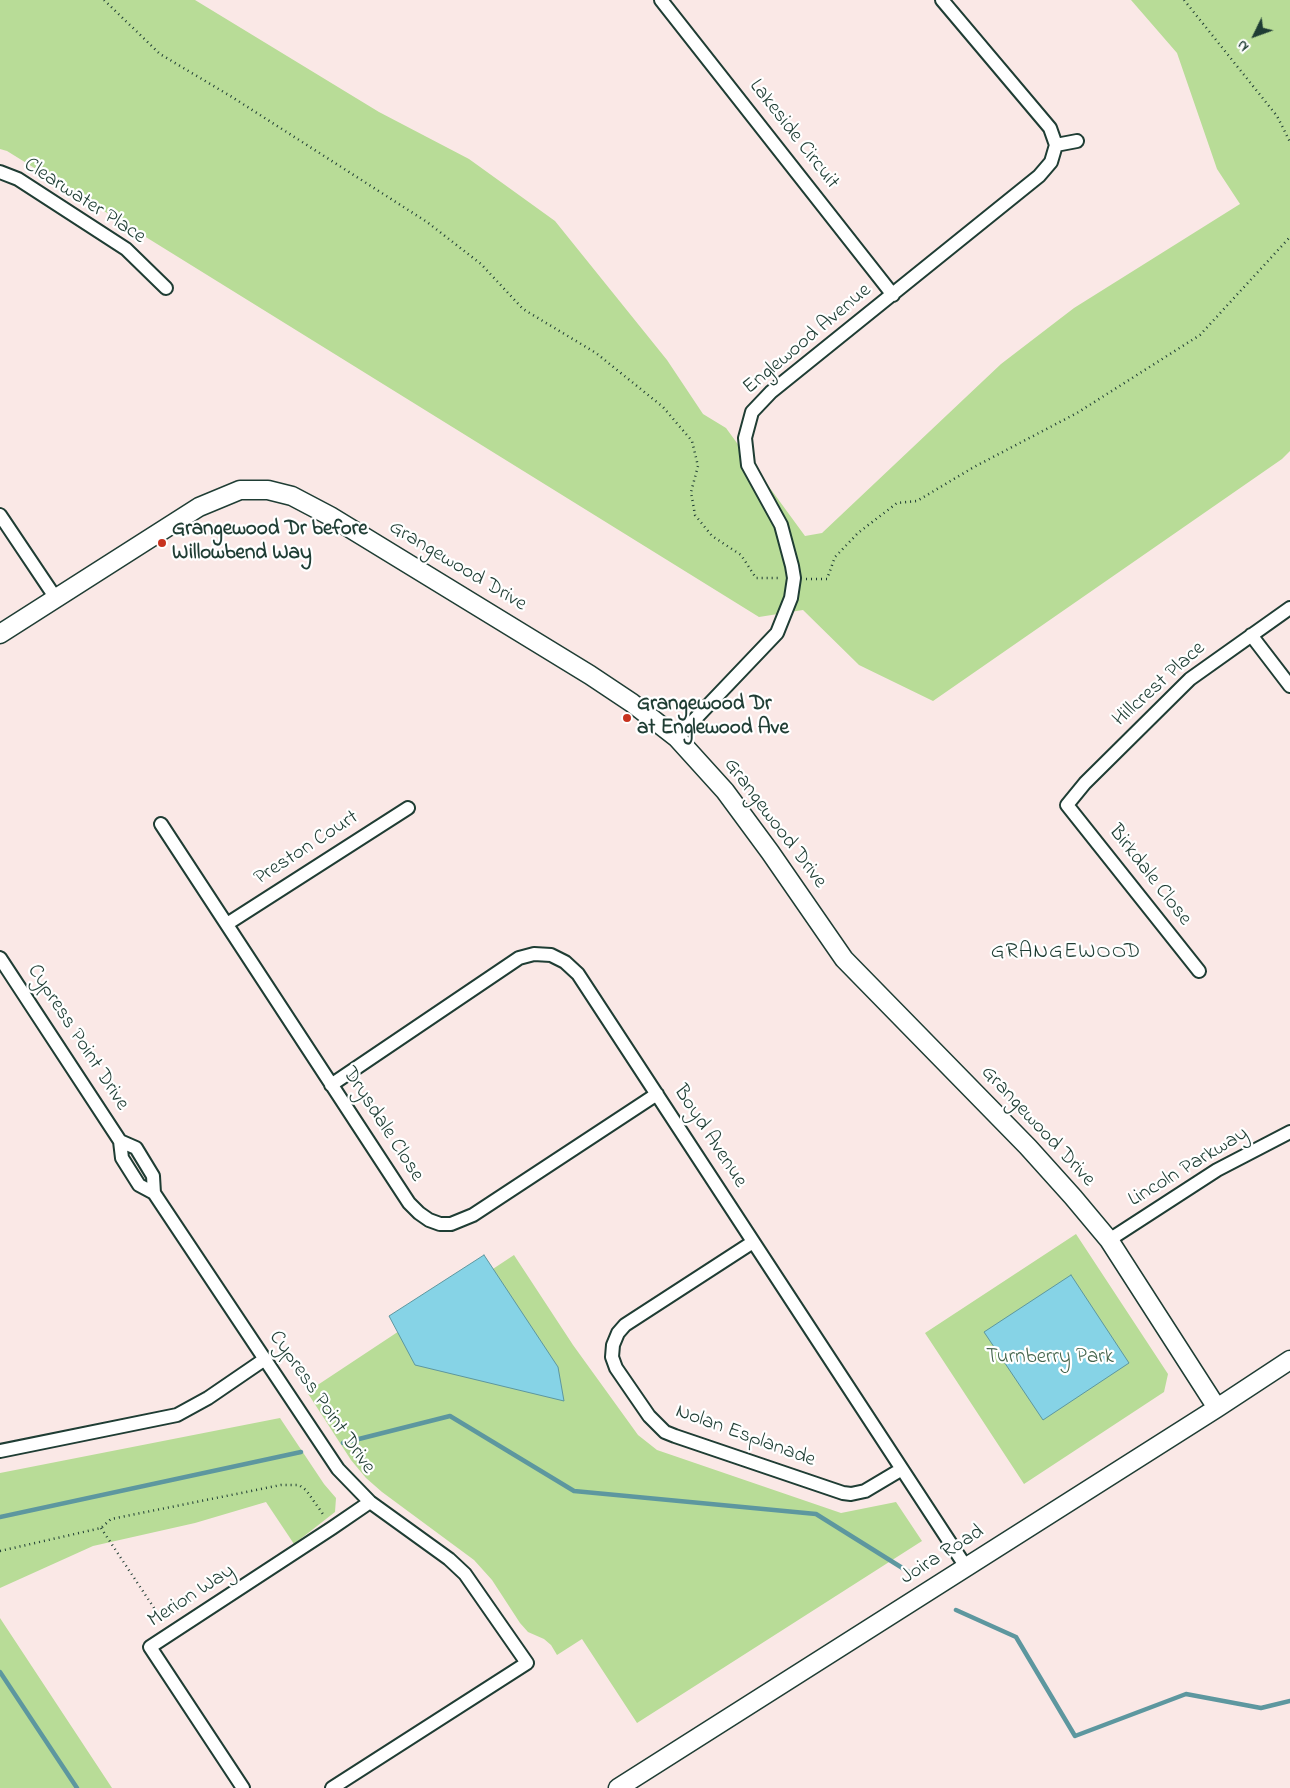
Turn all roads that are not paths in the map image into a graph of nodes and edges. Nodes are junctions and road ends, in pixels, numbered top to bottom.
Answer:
1 (661, 0) edge
2 (942, 0) edge
3 (1077, 141) dead end
4 (1056, 145) junction
5 (0, 172) edge
6 (166, 288) dead end
7 (892, 294) junction
8 (0, 515) edge
9 (56, 597) junction
10 (1290, 608) edge
11 (0, 634) edge
12 (1251, 635) junction
13 (1290, 686) edge
14 (678, 738) junction
15 (1067, 805) joint
16 (408, 808) dead end
17 (161, 824) dead end
18 (227, 924) junction
19 (0, 958) edge
20 (1199, 971) dead end
21 (331, 1085) junction
22 (657, 1094) junction
23 (1290, 1132) edge
24 (1109, 1240) junction
25 (753, 1242) junction
26 (265, 1359) junction
27 (1290, 1360) edge
28 (1217, 1408) junction
29 (0, 1451) edge
30 (902, 1469) junction
31 (370, 1502) junction
32 (966, 1567) junction
33 (243, 1788) edge
34 (332, 1788) edge
35 (618, 1788) edge

1 - 7 street, Lakeside Circuit
2 - 4 street
3 - 4 street
4 - 7 street, Englewood Avenue
5 - 6 street, Clearwater Place
7 - 14 street, Englewood Avenue
8 - 9 street
9 - 11 street, Grangewood Drive
9 - 14 street, Grangewood Drive
10 - 12 street, Hillcrest Place
12 - 13 street
12 - 15 street, Hillcrest Place
14 - 24 street, Grangewood Drive
15 - 20 street, Birkdale Close
16 - 18 street, Preston Court
17 - 18 street, Drysdale Close
18 - 21 street, Drysdale Close
19 - 26 street, Cypress Point Drive
21 - 22 street, Drysdale Close
21 - 22 street, Boyd Avenue
22 - 25 street, Boyd Avenue
23 - 24 street, Lincoln Parkway
24 - 28 street, Grangewood Drive
25 - 30 street, Boyd Avenue
25 - 30 street, Nolan Esplanade
26 - 29 street
26 - 31 street, Cypress Point Drive
27 - 28 street, Joira Road
28 - 32 street, Joira Road
30 - 32 street, Boyd Avenue
31 - 33 street, Merion Way
31 - 34 street, Cypress Point Drive
32 - 35 street, Joira Road

